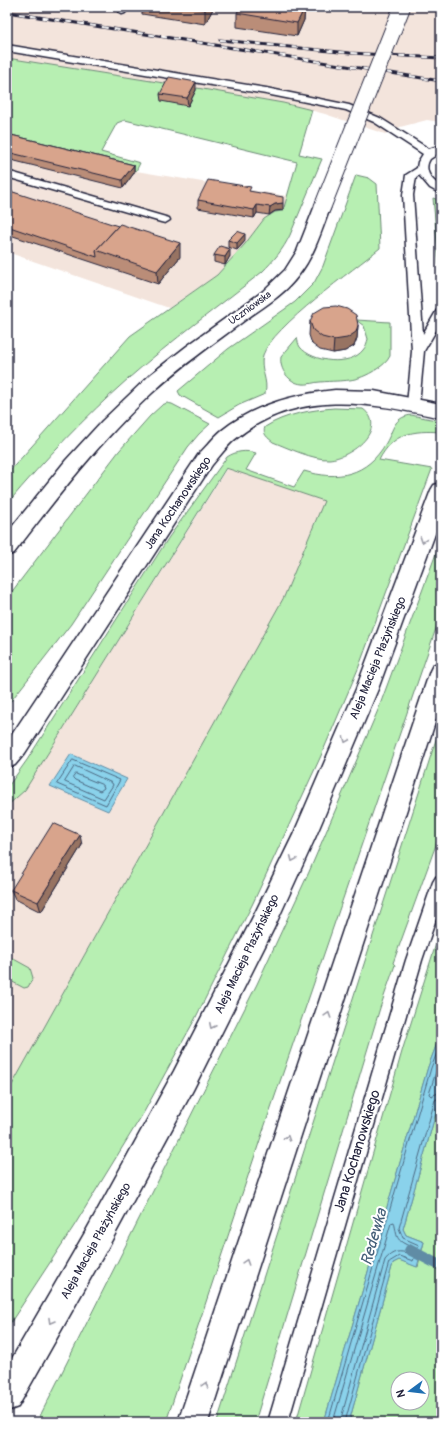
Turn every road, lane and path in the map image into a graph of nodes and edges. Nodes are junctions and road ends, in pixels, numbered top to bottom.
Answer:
1 (402, 7) edge
2 (7, 48) edge
3 (441, 148) edge
4 (430, 154) junction
5 (422, 170) junction
6 (7, 174) edge
7 (441, 191) edge
8 (165, 220) dead end
9 (441, 313) edge
10 (418, 351) junction
11 (413, 405) junction
12 (441, 411) edge
13 (441, 490) edge
14 (7, 548) edge
15 (441, 671) edge
16 (7, 758) edge
17 (441, 882) edge
18 (7, 1396) edge
19 (193, 1422) edge
20 (278, 1422) edge

1 - 14 street, Uczniowska, bridge
2 - 4 lane
3 - 4 lane
4 - 5 lane
5 - 7 lane
5 - 10 lane
6 - 8 lane
9 - 10 lane
10 - 11 lane
11 - 12 street, Jana Kochanowskiego
11 - 16 street, Jana Kochanowskiego
13 -> 18 street, Aleja Macieja Płażyńskiego
19 -> 15 street
17 - 20 lane, Jana Kochanowskiego

